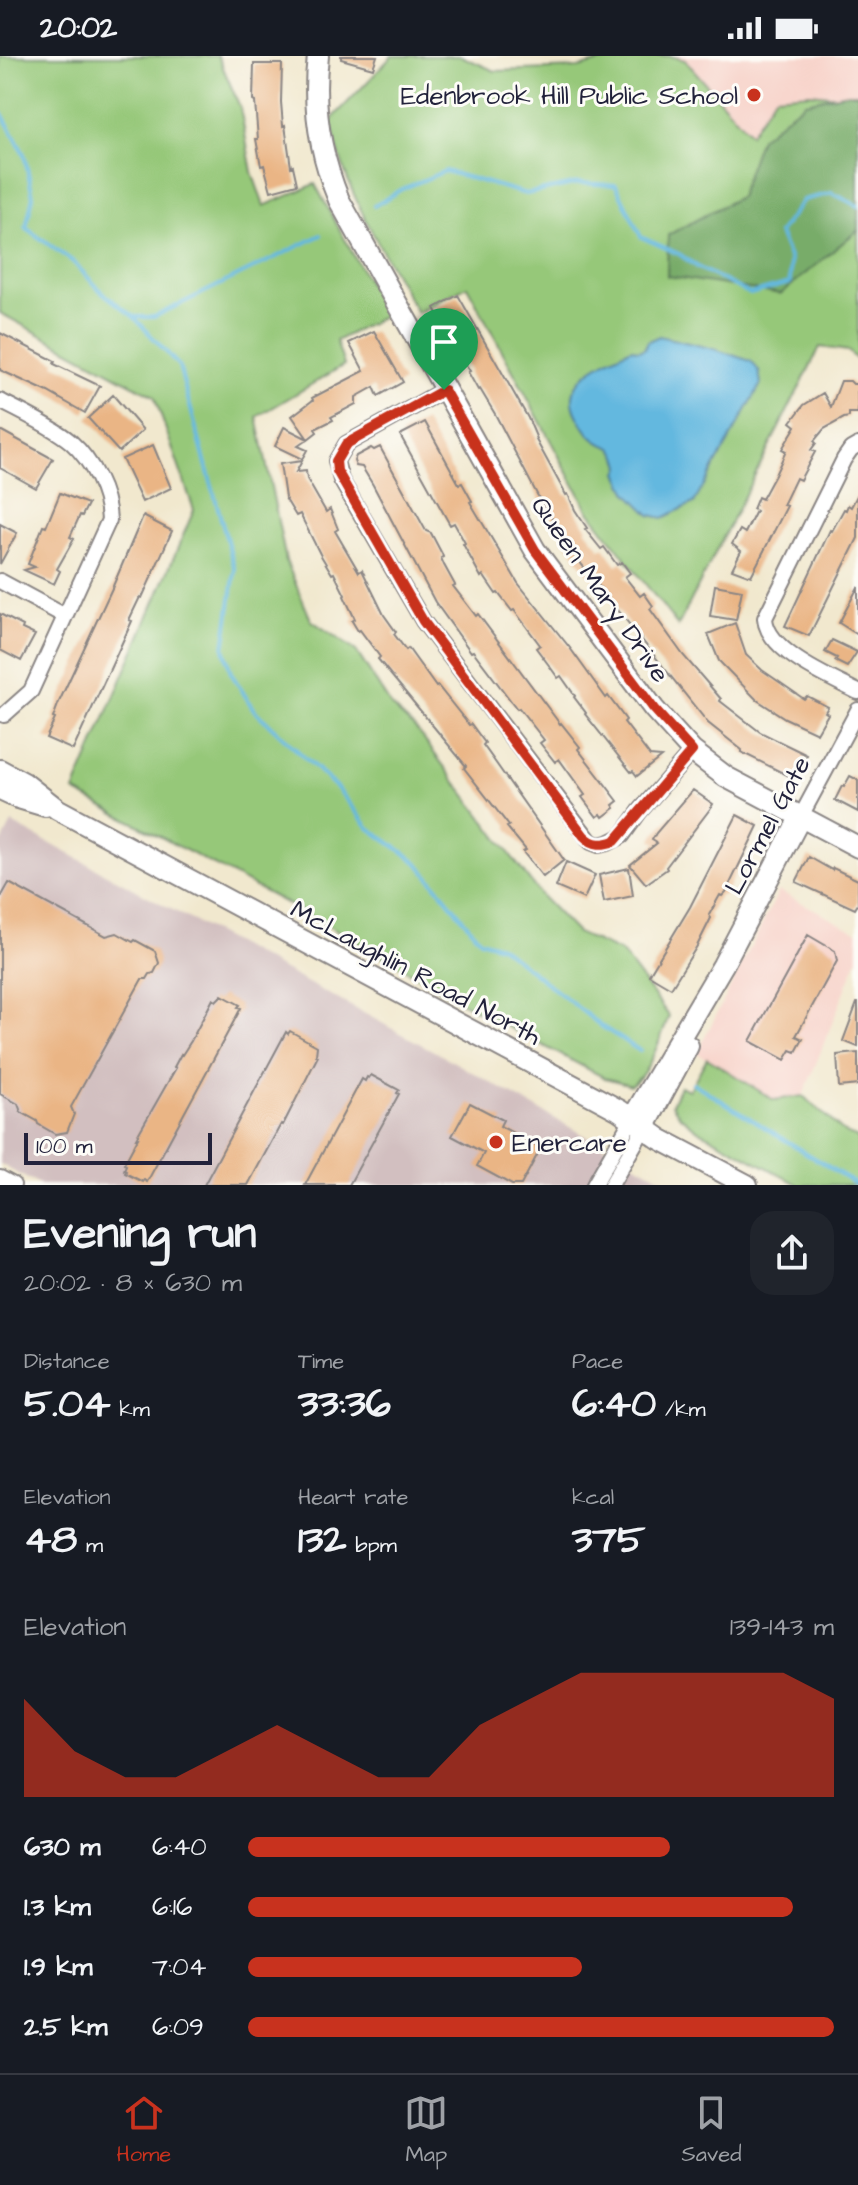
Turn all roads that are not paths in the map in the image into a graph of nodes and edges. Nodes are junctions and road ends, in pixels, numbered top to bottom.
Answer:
1 (318, 56) edge
2 (444, 390) junction
3 (0, 401) edge
4 (858, 445) edge
5 (0, 581) edge
6 (65, 616) junction
7 (858, 692) edge
8 (858, 710) edge
9 (4, 715) dead end
10 (692, 751) junction
11 (0, 770) edge
12 (0, 790) edge
13 (57, 809) junction
14 (800, 818) junction
15 (858, 847) edge
16 (638, 1123) junction
17 (0, 1178) edge
18 (13, 1185) edge
19 (594, 1185) edge
20 (611, 1185) edge
21 (747, 1185) edge

1 - 2 street, Queen Mary Drive
2 - 10 street, Queen Mary Drive
2 - 10 street
3 - 6 street
4 - 7 street
5 - 6 street
6 - 9 street
8 - 14 street, Lormel Gate
10 - 14 street, Queen Mary Drive
11 - 13 street, McLaughlin Road North
12 - 13 street, McLaughlin Road North
13 - 16 street, McLaughlin Road North
14 - 15 street, Queen Mary Drive
14 - 16 street, Lormel Gate
16 - 19 street
16 - 20 street
16 - 21 street, McLaughlin Road North
17 - 18 street

